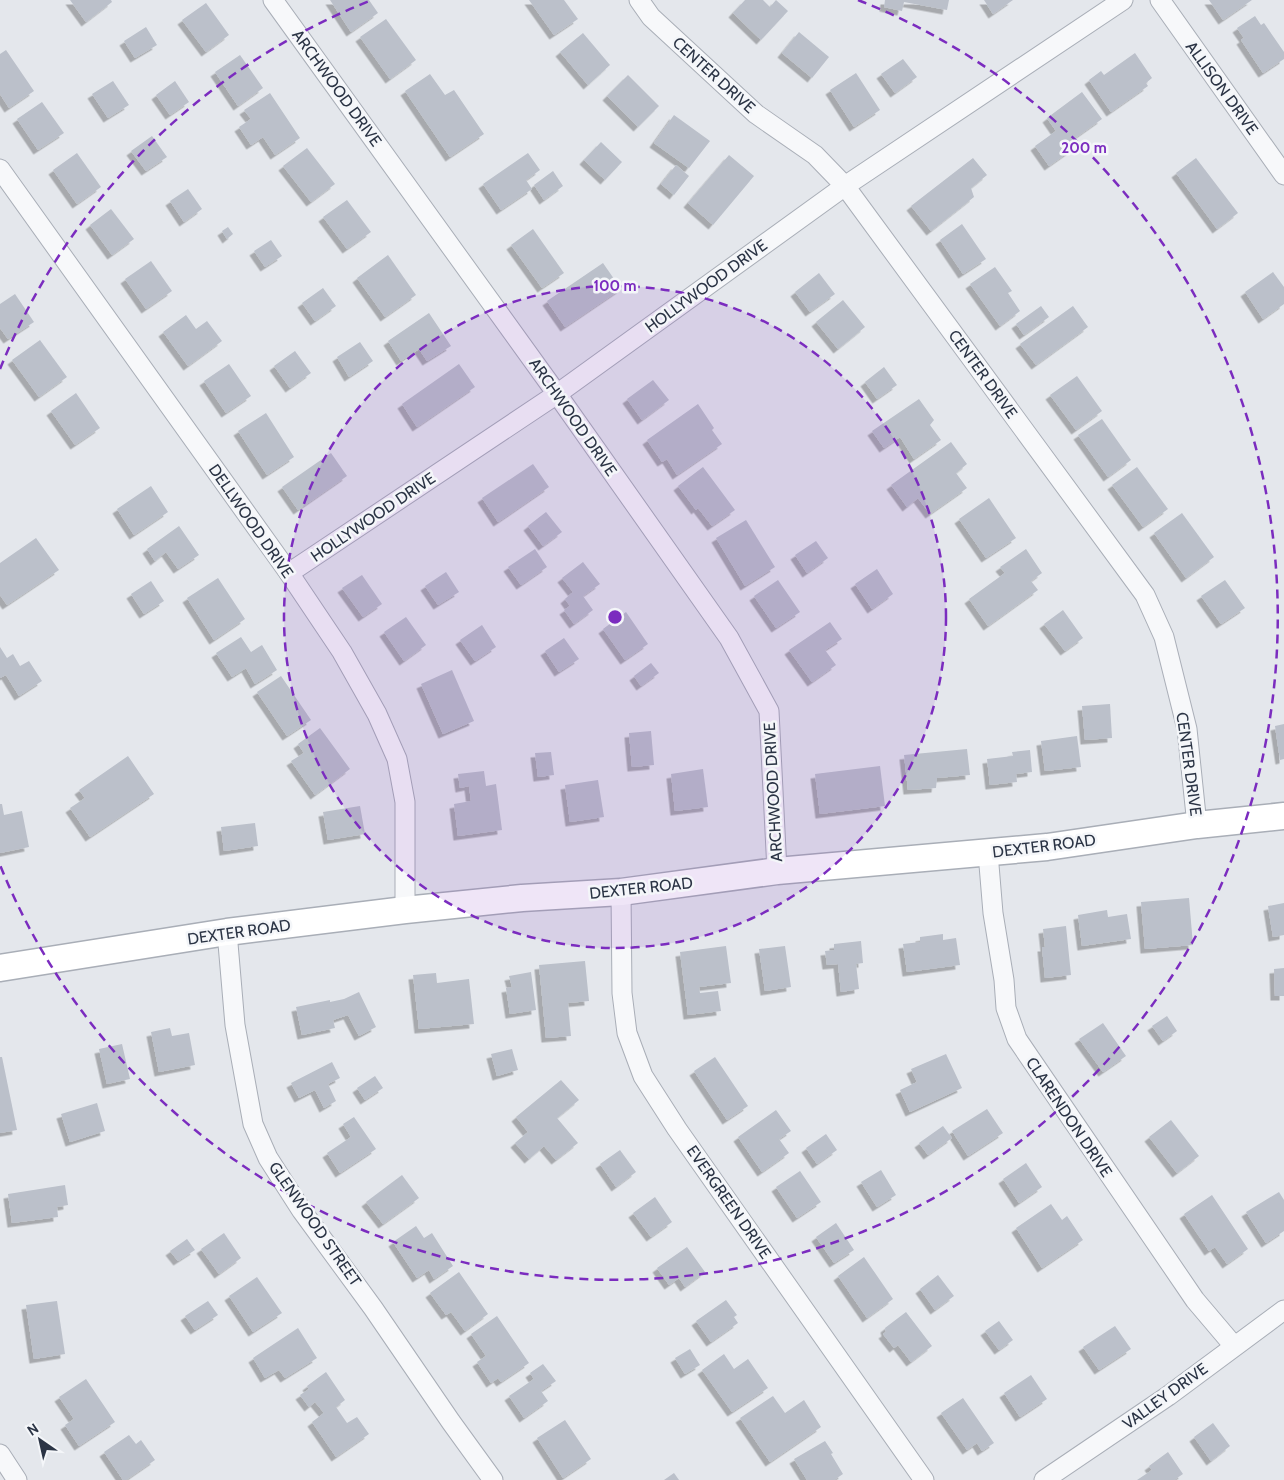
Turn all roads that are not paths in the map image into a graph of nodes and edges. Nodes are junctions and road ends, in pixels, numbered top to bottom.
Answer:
1 (273, 0) edge
2 (639, 0) edge
3 (1123, 0) edge
4 (1160, 0) edge
5 (0, 169) edge
6 (1284, 175) edge
7 (845, 186) junction
8 (557, 394) junction
9 (289, 574) junction
10 (1284, 816) edge
11 (1197, 825) junction
12 (988, 853) junction
13 (777, 871) junction
14 (621, 892) junction
15 (405, 910) junction
16 (228, 932) junction
17 (0, 968) edge
18 (1284, 1310) edge
19 (1234, 1346) junction
20 (0, 1454) edge
21 (17, 1480) edge
22 (493, 1480) edge
23 (924, 1480) edge
24 (1044, 1480) edge

1 - 8 street, ARCHWOOD DRIVE
2 - 7 street, CENTER DRIVE
3 - 7 street, HOLLYWOOD DRIVE
4 - 6 street, ALLISON DRIVE
5 - 9 street, DELLWOOD DRIVE
7 - 8 street, HOLLYWOOD DRIVE
7 - 11 street, CENTER DRIVE
8 - 9 street, HOLLYWOOD DRIVE
8 - 13 street, ARCHWOOD DRIVE
9 - 15 street, DELLWOOD DRIVE
10 - 11 main road, DEXTER ROAD
11 - 12 main road, DEXTER ROAD
12 - 13 main road, DEXTER ROAD
12 - 19 street, CLARENDON DRIVE
13 - 14 main road, DEXTER ROAD
14 - 15 main road, DEXTER ROAD
14 - 23 street, EVERGREEN DRIVE
15 - 16 main road, DEXTER ROAD
16 - 17 main road, DEXTER ROAD
16 - 22 street, GLENWOOD STREET
18 - 19 street, VALLEY DRIVE
19 - 24 street, VALLEY DRIVE
20 - 21 street

